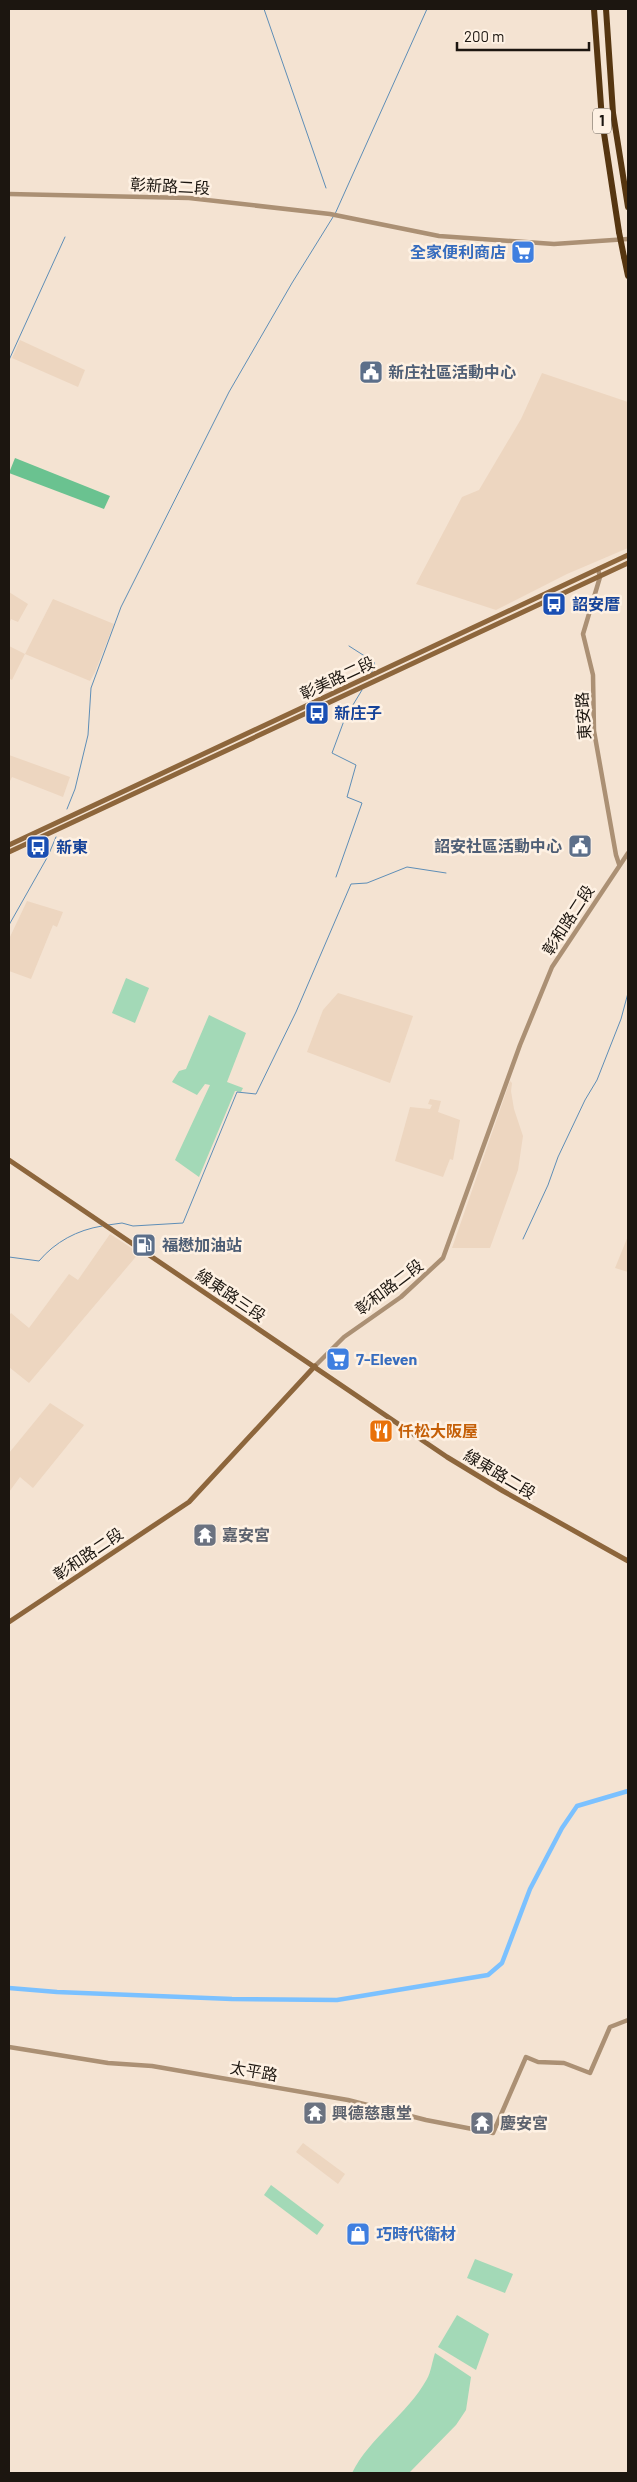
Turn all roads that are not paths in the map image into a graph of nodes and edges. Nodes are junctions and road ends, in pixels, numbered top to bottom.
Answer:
1 (594, 9) edge
2 (606, 9) edge
3 (9, 194) edge
4 (628, 207) edge
5 (628, 240) edge
6 (628, 276) edge
7 (628, 555) edge
8 (628, 563) edge
9 (598, 569) junction
10 (600, 577) junction
11 (178, 766) junction
12 (181, 772) junction
13 (9, 845) edge
14 (9, 852) edge
15 (628, 853) edge
16 (619, 864) junction
17 (9, 1160) edge
18 (315, 1366) junction
19 (628, 1561) edge
20 (9, 1622) edge
21 (628, 2020) edge
22 (9, 2047) edge

1 - 6 highway, 1, bridge
2 - 4 highway, 1
3 - 5 street, 彰新路二段
7 - 9 main road, 彰美路二段
8 - 10 main road, 彰美路二段
9 - 10 street
9 - 11 main road, 彰美路二段
10 - 12 main road, 彰美路二段
10 - 16 street, 東安路
11 - 12 main road
11 - 13 main road, 彰美路二段
12 - 14 main road, 彰美路二段
15 - 16 street, 彰和路二段
16 - 18 street, 彰和路二段
17 - 18 main road, 線東路三段
18 - 19 main road, 線東路二段
18 - 20 main road, 彰和路二段
21 - 22 street, 太平路

